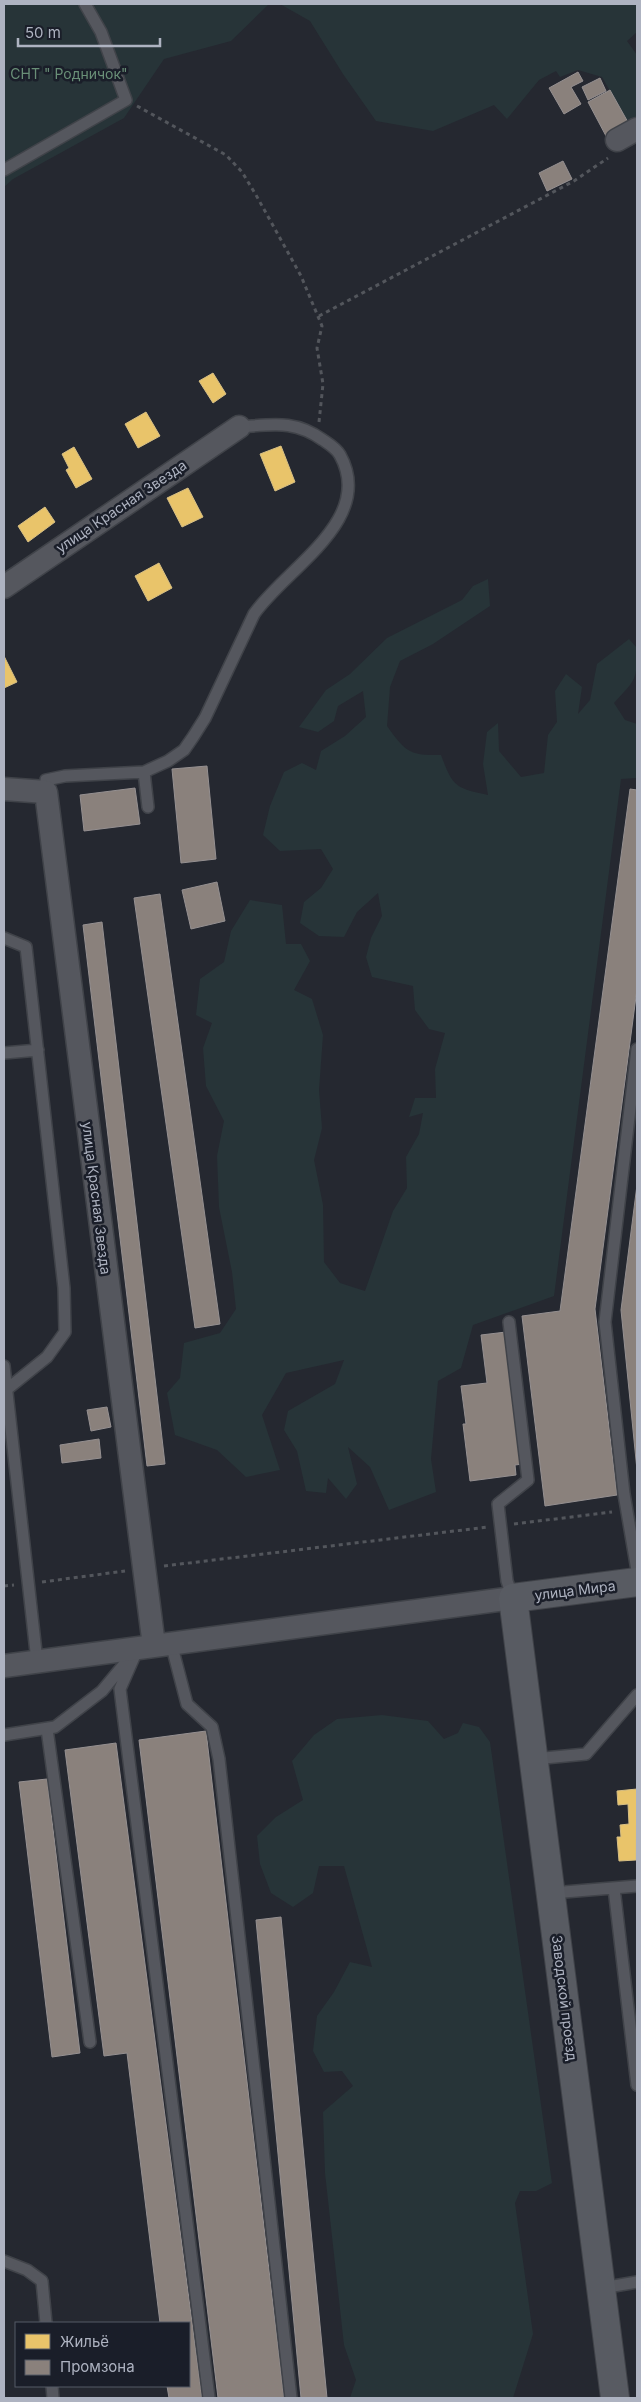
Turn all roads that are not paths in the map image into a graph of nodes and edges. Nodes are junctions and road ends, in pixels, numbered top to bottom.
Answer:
1 (85, 4) edge
2 (637, 129) edge
3 (617, 140) road end
4 (4, 170) edge
5 (238, 427) joint
6 (4, 587) edge
7 (144, 772) junction
8 (4, 790) edge
9 (46, 792) junction
10 (148, 807) dead end
11 (4, 938) edge
12 (637, 1049) edge
13 (38, 1050) junction
14 (4, 1054) edge
15 (509, 1322) dead end
16 (4, 1366) edge
17 (6, 1390) junction
18 (637, 1570) edge
19 (637, 1582) edge
20 (513, 1598) junction
21 (154, 1646) junction
22 (37, 1661) junction
23 (4, 1666) edge
24 (637, 1695) edge
25 (47, 1729) junction
26 (4, 1735) edge
27 (534, 1759) junction
28 (637, 1886) edge
29 (614, 1888) junction
30 (552, 1893) junction
31 (90, 2042) dead end
32 (637, 2085) edge
33 (4, 2261) edge
34 (637, 2282) edge
35 (602, 2288) junction
36 (46, 2322) edge
37 (209, 2398) edge
38 (292, 2398) edge
39 (615, 2398) edge

1 - 4 lane
2 - 3 street
5 - 6 street, улица Красная Звезда
5 - 7 lane
7 - 9 lane
7 - 10 lane
8 - 9 street
9 - 21 street, улица Красная Звезда
11 - 13 lane
12 - 18 lane
13 - 14 lane
13 - 17 lane
15 - 20 lane
16 - 17 lane
17 - 22 lane
19 - 20 main road, улица Мира
20 - 21 street
20 - 27 main road, Заводской проезд
21 - 22 street
21 - 25 lane
21 - 37 lane
21 - 38 lane
22 - 23 street
24 - 27 lane
25 - 26 lane
25 - 31 lane
27 - 30 main road, Заводской проезд
28 - 29 lane
29 - 30 lane
29 - 32 lane
30 - 35 main road, Заводской проезд
33 - 36 lane
34 - 35 lane
35 - 39 main road, Заводской проезд

